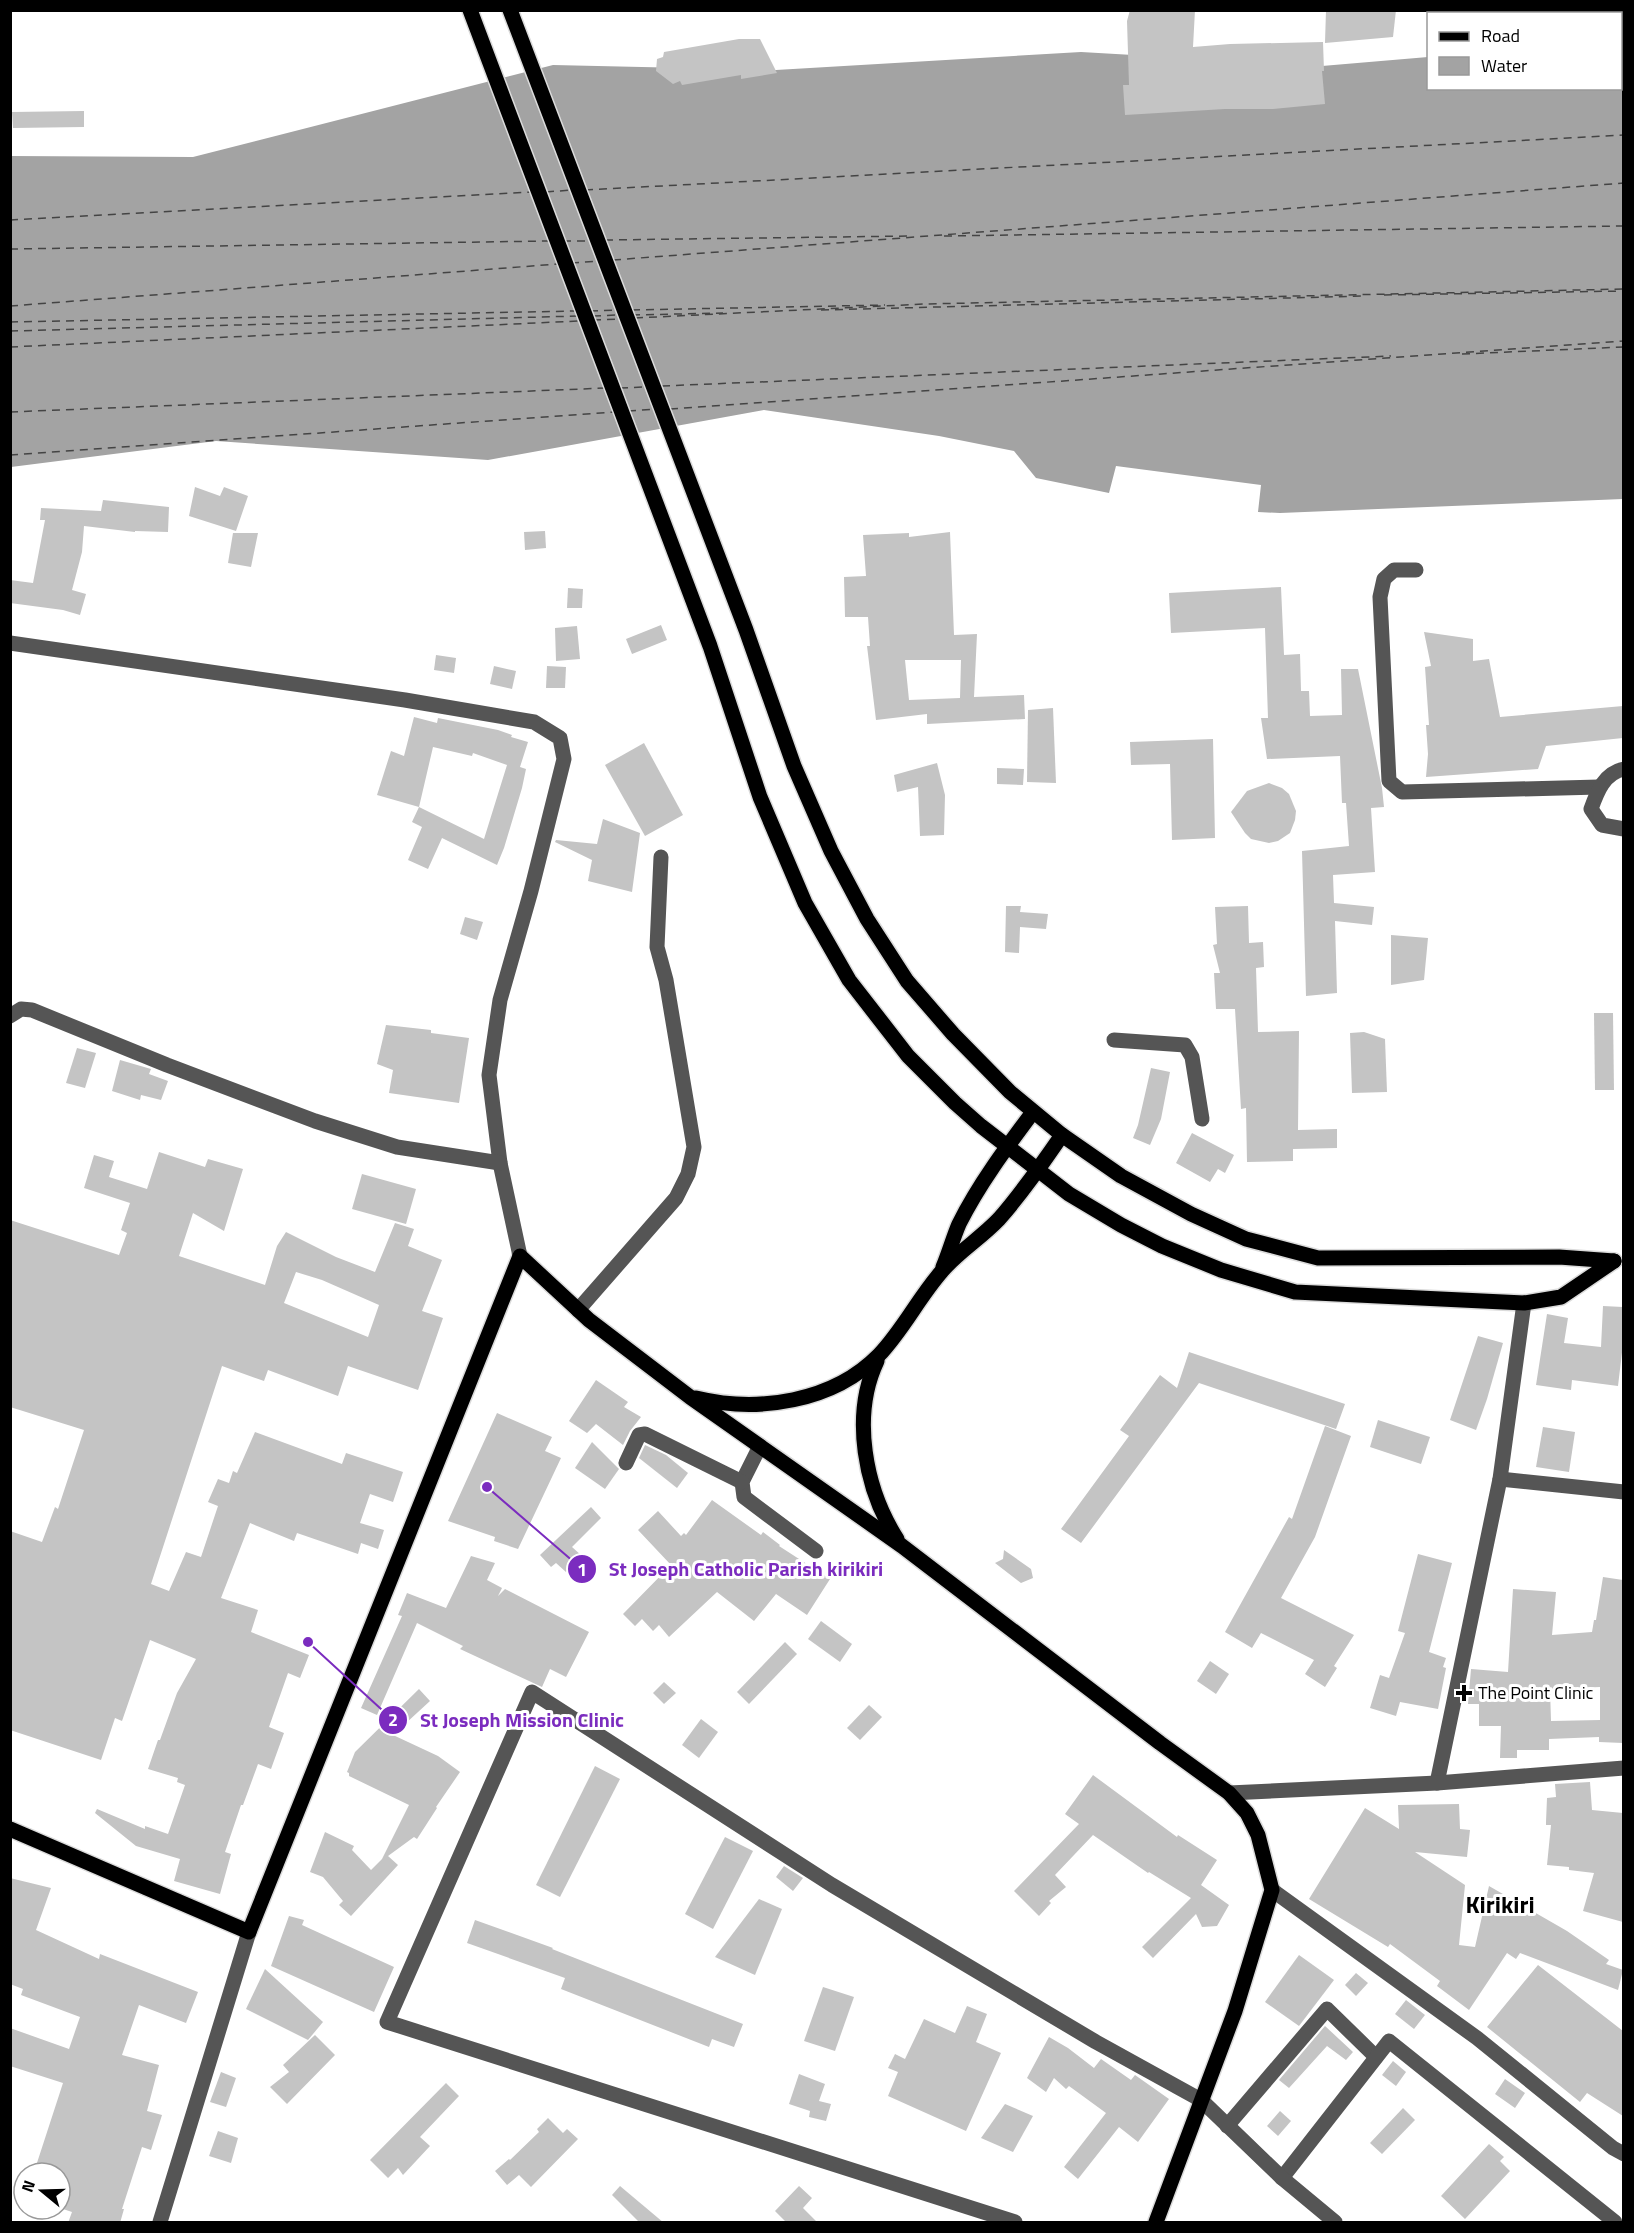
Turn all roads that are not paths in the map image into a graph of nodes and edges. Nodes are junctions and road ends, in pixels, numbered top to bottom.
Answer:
1 (470, 10) edge
2 (510, 10) edge
3 (1416, 570) dead end
4 (10, 643) edge
5 (1623, 768) edge
6 (1599, 787) junction
7 (1623, 829) edge
8 (661, 857) dead end
9 (10, 1016) edge
10 (1114, 1040) dead end
11 (1033, 1113) junction
12 (1202, 1119) dead end
13 (1062, 1135) junction
14 (1007, 1147) junction
15 (500, 1162) junction
16 (1036, 1171) junction
17 (520, 1256) junction
18 (1619, 1259) edge
19 (942, 1270) junction
20 (1524, 1303) junction
21 (578, 1310) junction
22 (881, 1353) junction
23 (690, 1397) junction
24 (760, 1446) junction
25 (626, 1463) dead end
26 (1500, 1479) junction
27 (742, 1482) junction
28 (1623, 1492) edge
29 (902, 1546) junction
30 (816, 1551) dead end
31 (1623, 1768) edge
32 (1437, 1783) junction
33 (1229, 1793) junction
34 (10, 1829) edge
35 (1272, 1890) junction
36 (249, 1932) junction
37 (1376, 2057) junction
38 (1200, 2100) junction
39 (1227, 2127) junction
40 (1623, 2154) edge
41 (1282, 2178) junction
42 (160, 2223) edge
43 (1015, 2223) edge
44 (1156, 2223) edge
45 (1335, 2223) edge
46 (1615, 2223) edge

1 - 14 main road
2 - 11 main road
3 - 6 street
4 - 15 street
5 - 6 street
6 - 7 street
8 - 21 street
9 - 15 street
10 - 12 street
11 - 13 main road
11 - 14 main road
13 - 16 main road
13 - 18 main road
14 - 16 main road
14 - 19 main road
15 - 17 street
16 - 19 main road
16 - 20 main road
17 - 21 main road
17 - 36 main road
18 - 20 main road
19 - 22 main road
20 - 26 street
21 - 23 main road
22 - 23 main road
22 - 29 main road
23 - 24 main road
24 - 27 street
24 - 29 main road
25 - 27 street
26 - 28 street
26 - 32 street
27 - 30 street
29 - 33 main road
31 - 32 street
32 - 33 street
33 - 35 main road
34 - 36 main road
35 - 38 main road
35 - 40 street
36 - 42 street
37 - 39 street
37 - 41 street
37 - 46 street
38 - 39 street
38 - 43 street
38 - 44 main road
39 - 41 street
41 - 45 street

